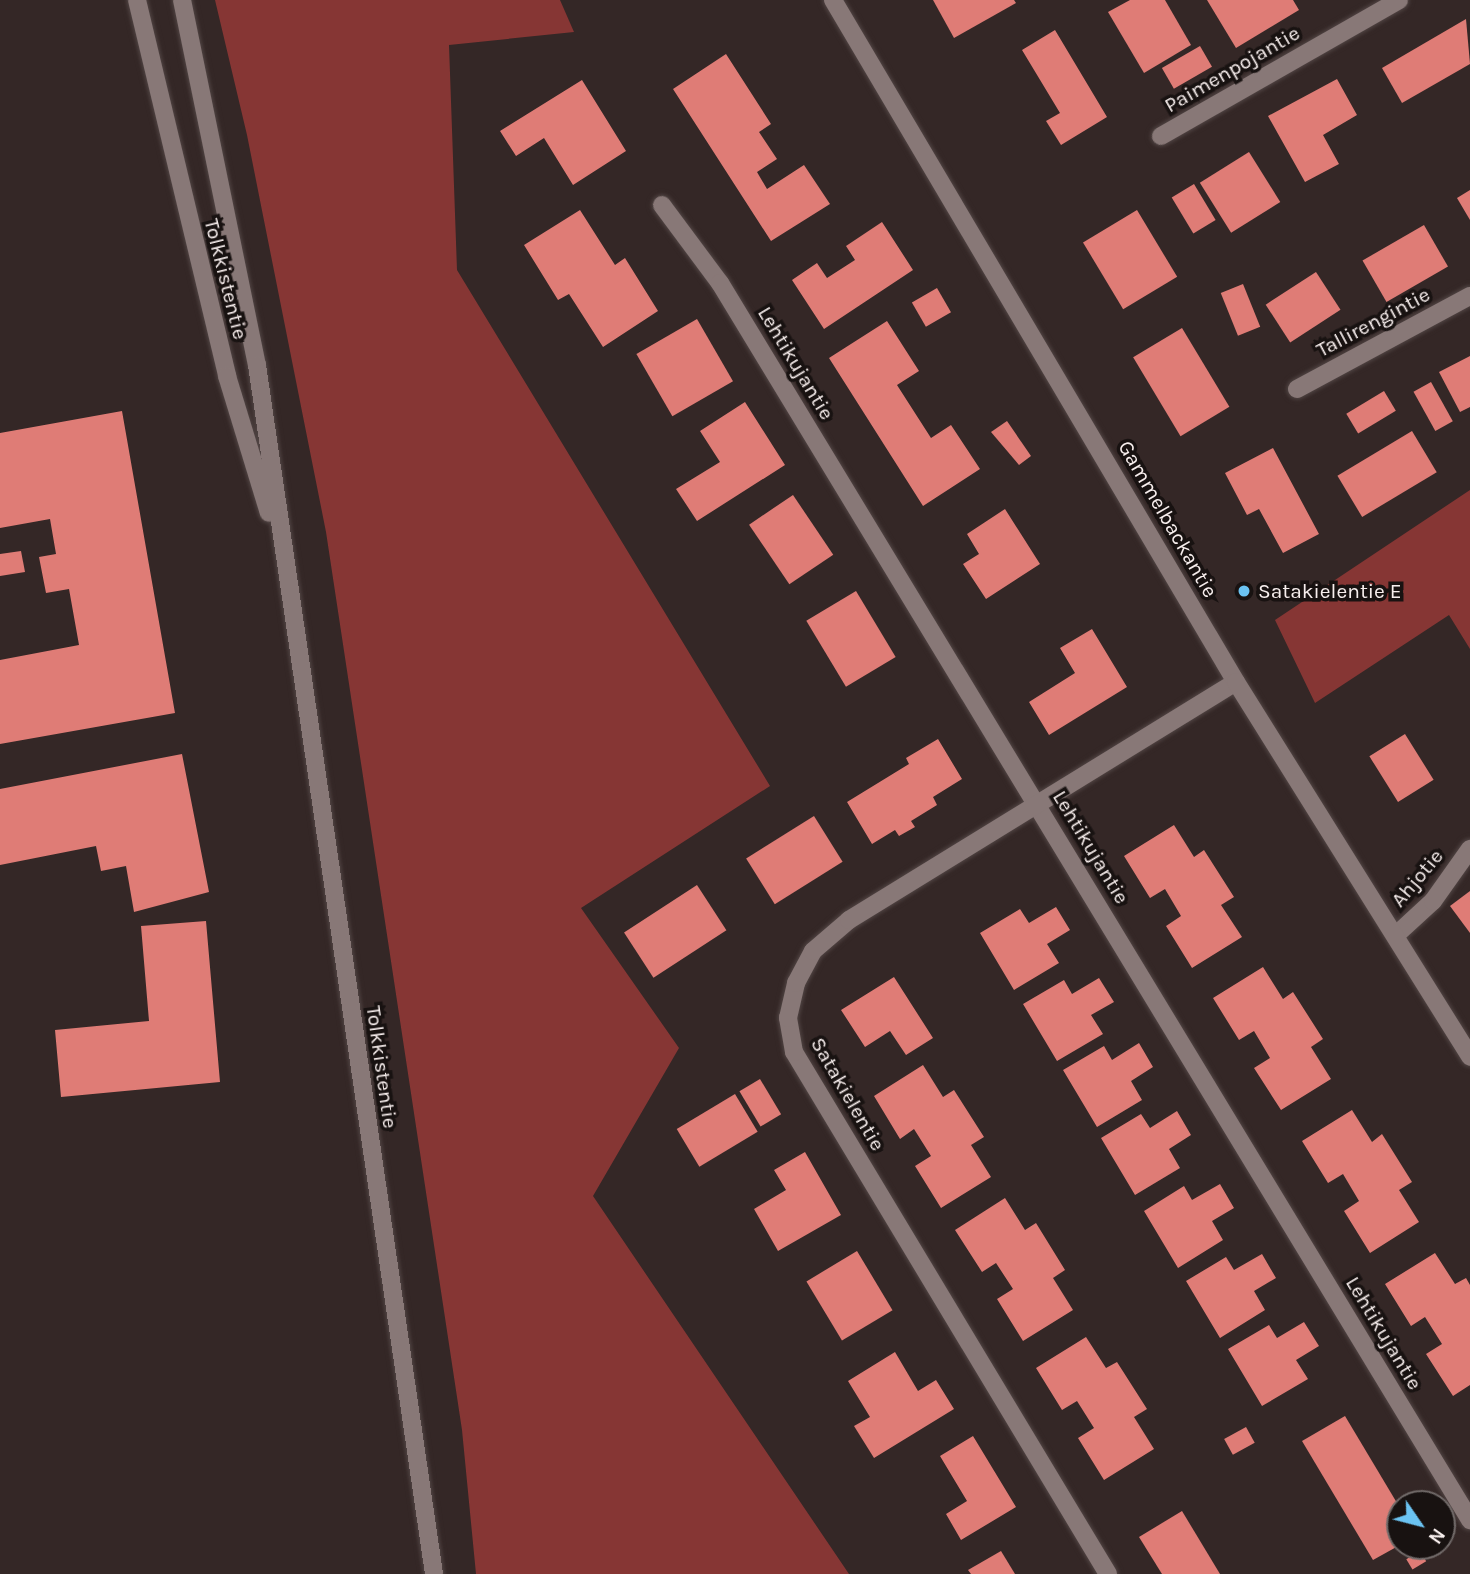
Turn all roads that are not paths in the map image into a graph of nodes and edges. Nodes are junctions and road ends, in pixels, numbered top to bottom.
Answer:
1 (137, 0) edge
2 (182, 0) edge
3 (833, 0) edge
4 (1399, 0) edge
5 (1161, 136) dead end
6 (662, 205) dead end
7 (1470, 296) edge
8 (1297, 389) dead end
9 (286, 566) junction
10 (1236, 682) junction
11 (1037, 802) junction
12 (1470, 849) edge
13 (1396, 935) junction
14 (1470, 1057) edge
15 (1470, 1520) edge
16 (434, 1574) edge
17 (1108, 1574) edge

1 - 9 street, Tolkkistentie
2 - 9 street, Tolkkistentie
3 - 10 street, Gammelbackantie
4 - 5 street, Paimenpojantie
6 - 11 street, Lehtikujantie
7 - 8 street, Tallirengintie
9 - 16 street, Tolkkistentie
10 - 11 street, Satakielentie
10 - 13 street, Gammelbackantie
11 - 15 street, Lehtikujantie
11 - 17 street, Satakielentie
12 - 13 street, Ahjotie
13 - 14 street, Gammelbackantie

